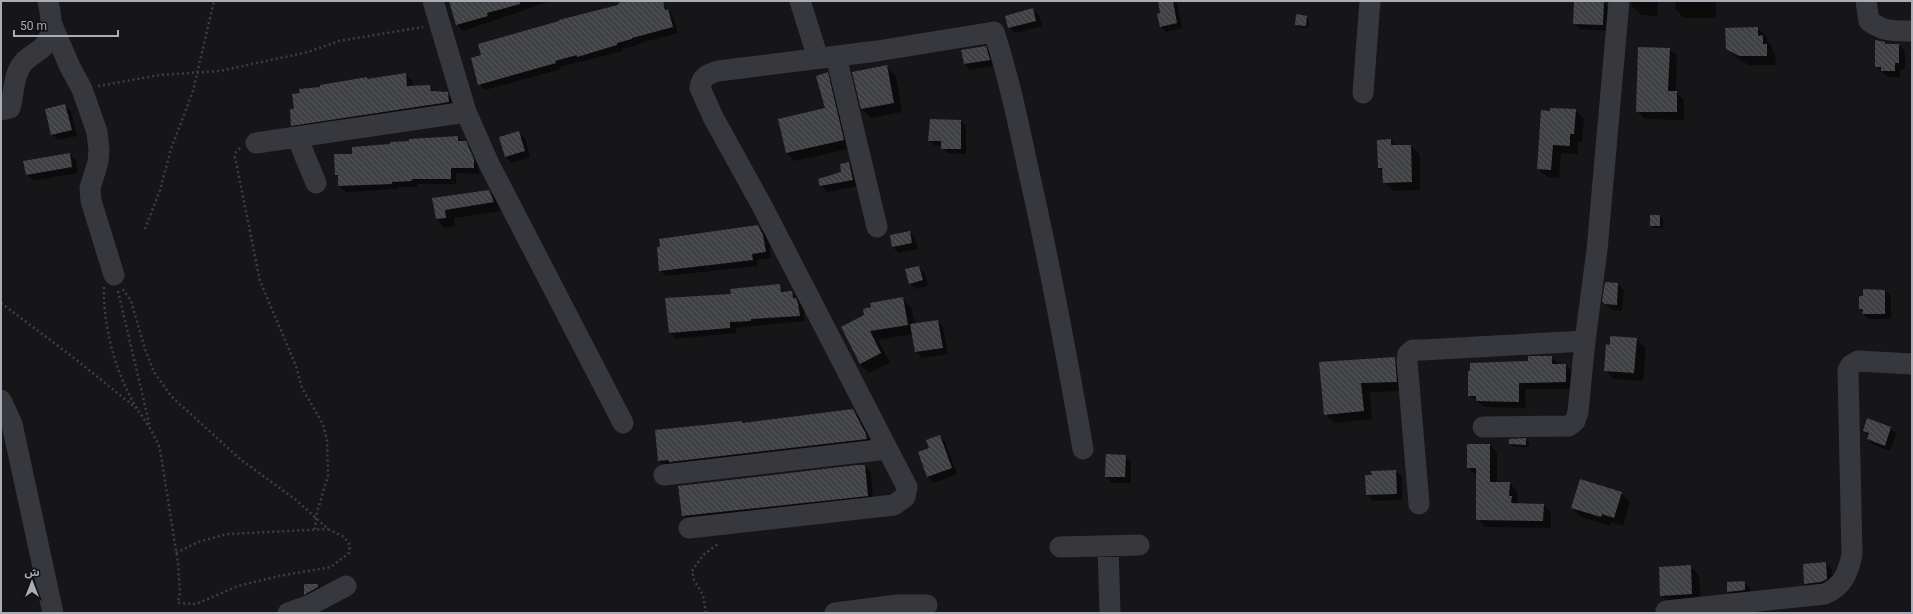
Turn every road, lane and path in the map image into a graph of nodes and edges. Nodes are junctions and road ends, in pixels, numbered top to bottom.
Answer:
1 (48, 1) edge
2 (214, 1) edge
3 (433, 1) edge
4 (800, 1) edge
5 (1370, 1) edge
6 (1619, 1) edge
7 (1866, 1) edge
8 (52, 25) junction
9 (1912, 31) edge
10 (442, 33) junction
11 (827, 57) junction
12 (198, 73) junction
13 (82, 89) junction
14 (1363, 93) dead end
15 (1, 110) edge
16 (466, 112) junction
17 (297, 137) junction
18 (256, 143) joint
19 (316, 182) dead end
20 (877, 227) dead end
21 (144, 229) dead end
22 (111, 280) junction
23 (1, 303) edge
24 (1585, 341) junction
25 (1912, 364) edge
26 (1, 400) edge
27 (137, 409) junction
28 (623, 423) dead end
29 (1483, 427) dead end
30 (150, 429) junction
31 (887, 449) junction
32 (1083, 450) dead end
33 (664, 475) dead end
34 (1419, 504) dead end
35 (316, 518) junction
36 (689, 528) dead end
37 (315, 529) junction
38 (328, 529) junction
39 (723, 541) dead end
40 (1140, 545) dead end
41 (1108, 546) junction
42 (1060, 547) dead end
43 (176, 553) junction
44 (346, 586) dead end
45 (927, 605) dead end
46 (1666, 611) dead end
47 (53, 613) edge
48 (288, 613) edge
49 (706, 613) edge
50 (835, 613) edge
51 (1110, 613) edge

1 - 8 street
2 - 12 path
3 - 10 street
4 - 11 street
5 - 14 street
6 - 24 street
7 - 9 street
8 - 13 street
8 - 15 street
10 - 12 path
10 - 16 street
11 - 20 street
11 - 31 street
11 - 32 street
12 - 13 path
12 - 21 path
13 - 22 street
16 - 17 street
16 - 28 street
17 - 18 street
17 - 19 street
18 - 35 path
22 - 27 path
22 - 30 path
22 - 35 path
23 - 27 path
24 - 29 street
24 - 34 street
25 - 46 street
26 - 47 street
27 - 30 path
30 - 43 path
31 - 33 street
31 - 36 street
35 - 37 path
35 - 38 path
37 - 38 path
37 - 43 path
38 - 43 path
39 - 49 path
40 - 41 street
41 - 42 street
41 - 51 street
44 - 48 street
45 - 50 street

